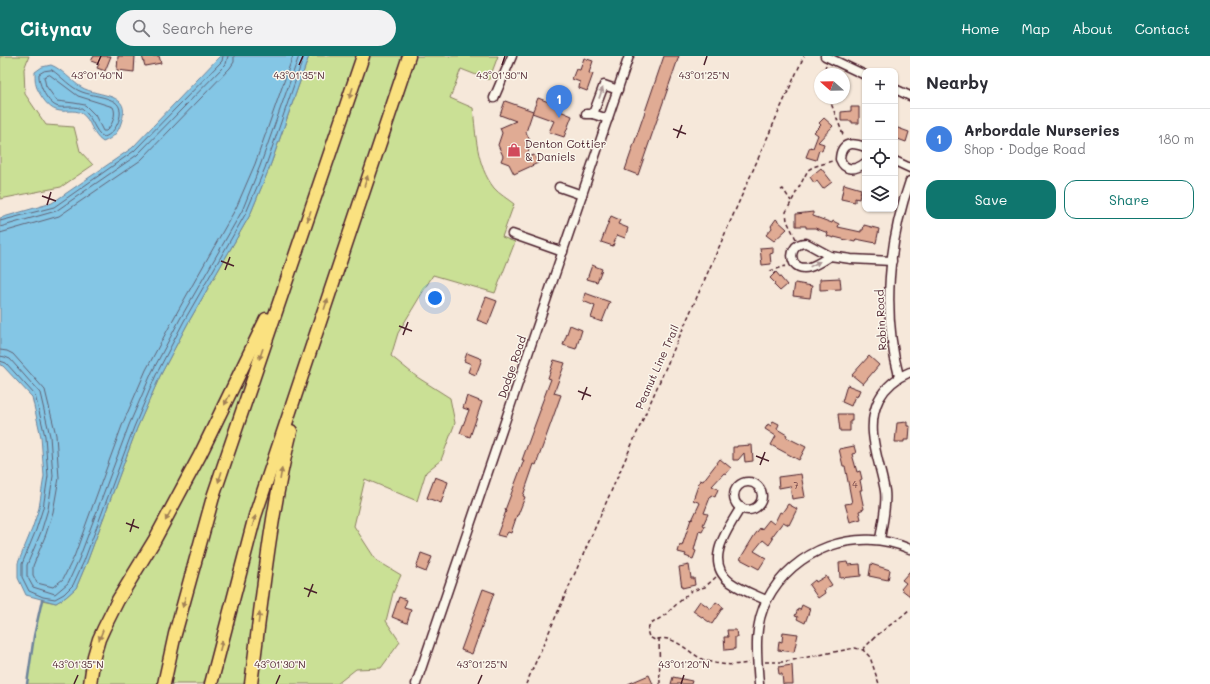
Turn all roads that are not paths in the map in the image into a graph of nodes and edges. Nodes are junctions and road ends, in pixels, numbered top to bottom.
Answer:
1 (363, 56) edge
2 (408, 56) edge
3 (512, 56) edge
4 (629, 56) edge
5 (825, 56) edge
6 (862, 74) edge
7 (618, 90) junction
8 (898, 90) edge
9 (910, 96) edge
10 (494, 98) dead end
11 (608, 119) junction
12 (862, 146) edge
13 (898, 162) edge
14 (862, 165) edge
15 (910, 168) edge
16 (910, 182) edge
17 (559, 187) dead end
18 (582, 195) junction
19 (512, 234) dead end
20 (563, 252) junction
21 (830, 256) junction
22 (892, 261) junction
23 (287, 277) junction
24 (316, 332) junction
25 (910, 372) edge
26 (899, 376) junction
27 (740, 507) dead end
28 (880, 540) junction
29 (910, 549) edge
30 (766, 600) junction
31 (90, 684) edge
32 (164, 684) edge
33 (211, 684) edge
34 (251, 684) edge
35 (416, 684) edge
36 (759, 684) edge

1 -> 23 highway
24 -> 2 highway
3 - 10 street
4 - 7 street, Dodge Road
5 - 6 street
7 - 11 street, Dodge Road
11 -> 7 street
8 - 9 street
11 - 18 street, Dodge Road
12 - 14 street
13 - 15 street
16 - 22 street, Robin Road
17 - 18 street
18 - 20 street, Dodge Road
19 - 20 street
20 - 35 street, Dodge Road
21 -> 21 street
21 - 22 street
22 - 26 street, Robin Road
23 -> 31 highway
23 -> 32 highway
33 -> 24 highway
34 -> 24 highway
25 - 26 street
26 - 28 street
27 - 30 street
28 - 29 street
28 - 30 street
30 - 36 street

